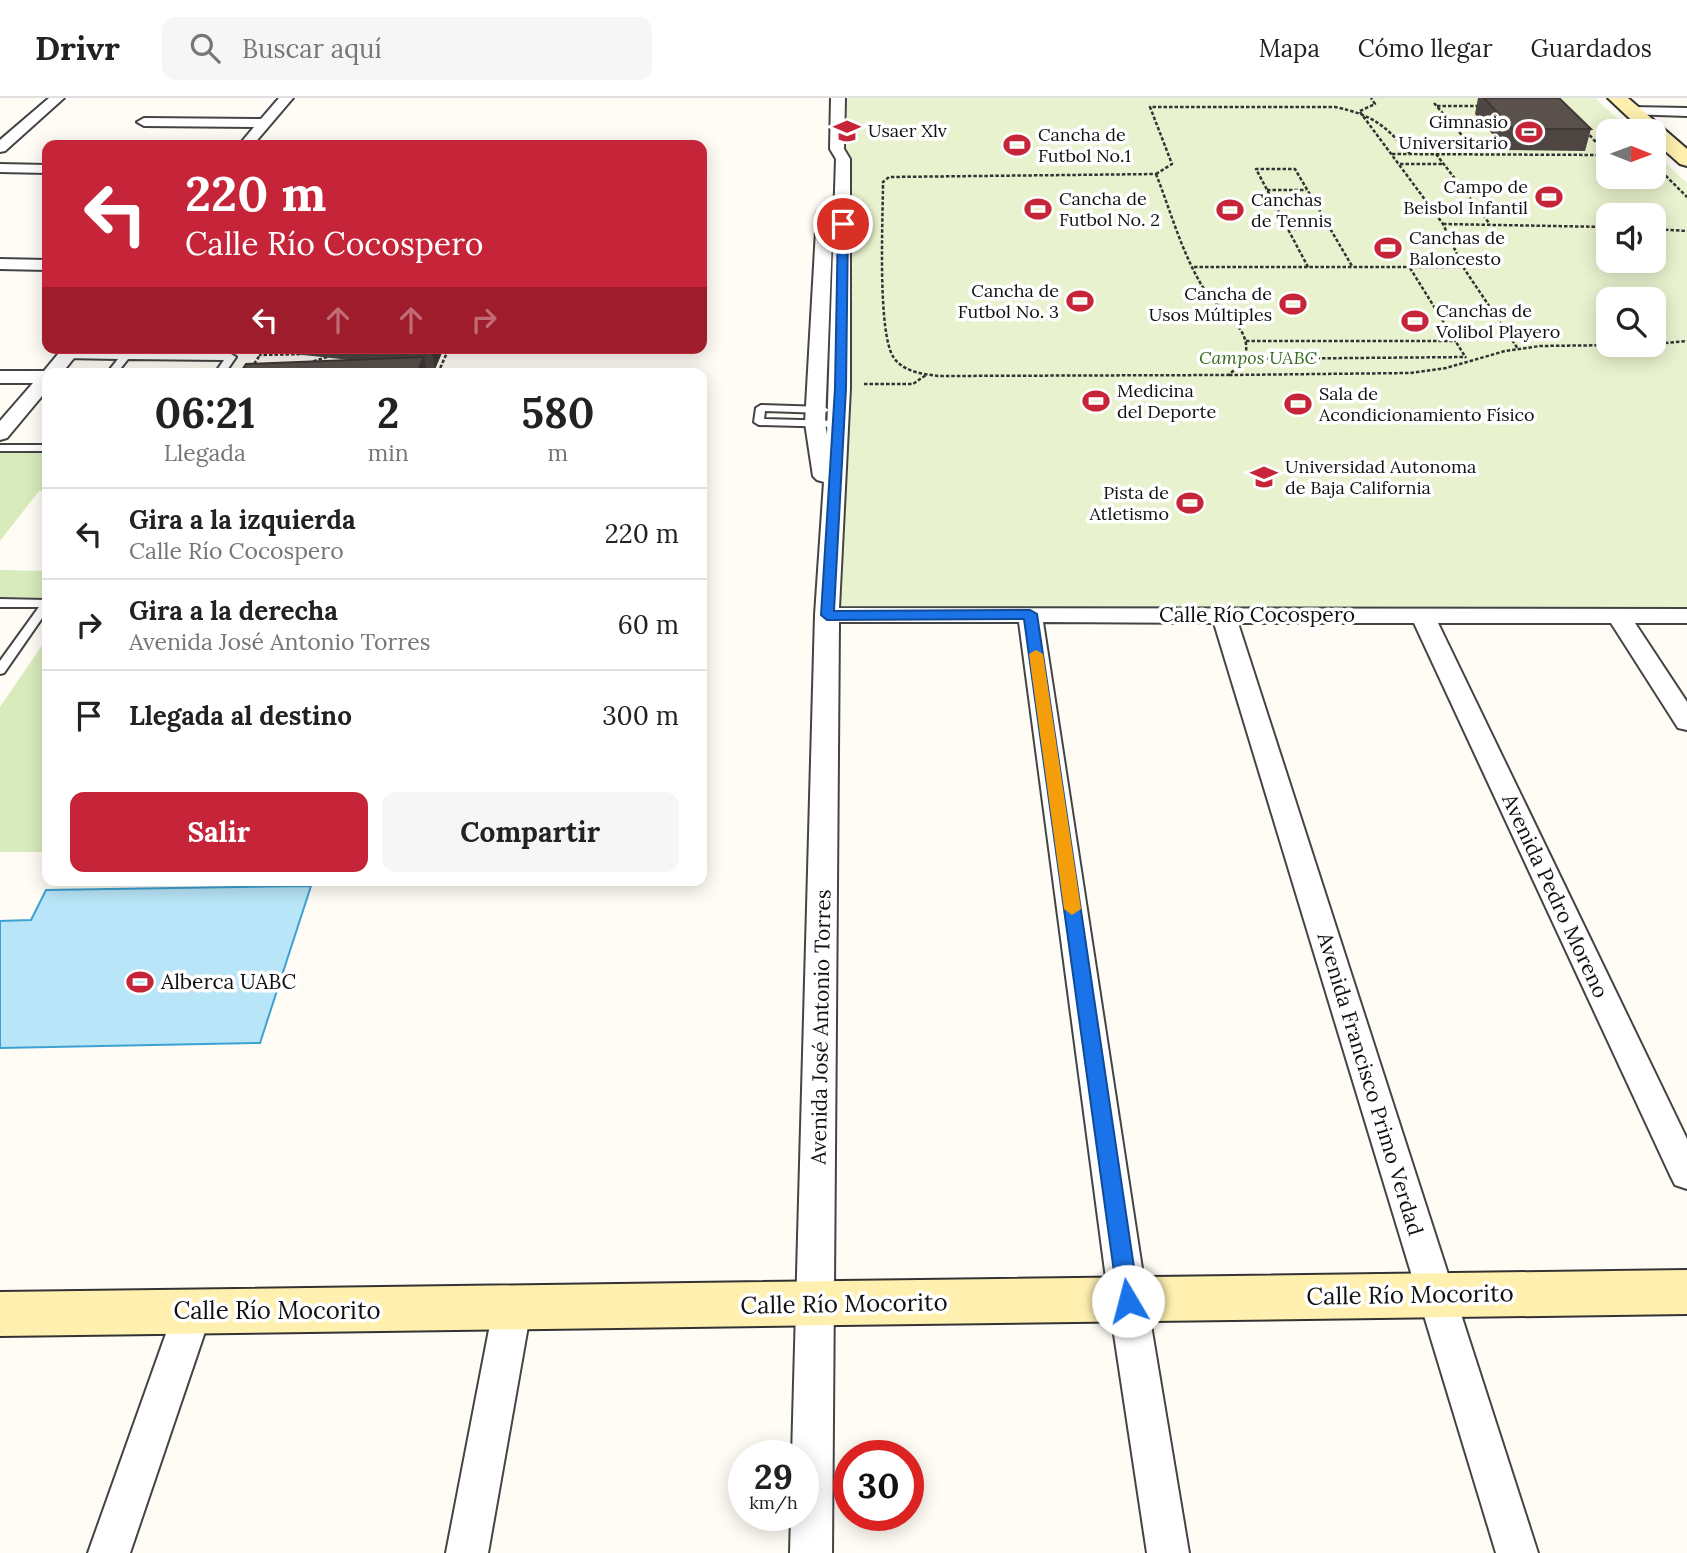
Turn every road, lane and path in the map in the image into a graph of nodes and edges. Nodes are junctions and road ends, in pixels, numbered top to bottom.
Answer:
1 (57, 98) edge
2 (286, 98) edge
3 (838, 98) edge
4 (1371, 98) edge
5 (1624, 105) edge
6 (1492, 107) edge
7 (1360, 111) junction
8 (1687, 112) edge
9 (144, 122) dead end
10 (265, 123) junction
11 (0, 127) edge
12 (24, 127) junction
13 (1584, 129) edge
14 (250, 140) edge
15 (1596, 142) edge
16 (1472, 147) dead end
17 (0, 148) edge
18 (1392, 154) junction
19 (1410, 154) junction
20 (1436, 154) junction
21 (1596, 155) edge
22 (1687, 160) edge
23 (1399, 164) junction
24 (1444, 164) junction
25 (0, 168) edge
26 (42, 169) edge
27 (1156, 174) junction
28 (1666, 176) edge
29 (1267, 190) junction
30 (1307, 190) junction
31 (1687, 197) edge
32 (834, 224) junction
33 (1443, 224) junction
34 (1490, 224) junction
35 (1596, 227) edge
36 (1288, 229) junction
37 (1330, 229) junction
38 (1666, 230) edge
39 (1687, 231) edge
40 (0, 264) edge
41 (42, 265) edge
42 (1194, 267) junction
43 (1308, 267) junction
44 (1353, 267) junction
45 (1409, 267) junction
46 (1463, 267) junction
47 (820, 299) junction
48 (841, 299) junction
49 (1245, 341) junction
50 (1456, 341) junction
51 (1687, 341) edge
52 (1666, 343) edge
53 (1596, 346) edge
54 (1518, 349) junction
55 (67, 354) edge
56 (97, 354) edge
57 (260, 355) joint
58 (125, 356) junction
59 (1466, 357) junction
60 (1244, 359) junction
61 (1469, 362) junction
62 (299, 365) edge
63 (56, 368) edge
64 (116, 368) edge
65 (223, 368) edge
66 (251, 368) edge
67 (926, 374) junction
68 (1228, 374) junction
69 (0, 377) edge
70 (42, 378) edge
71 (42, 384) edge
72 (860, 384) dead end
73 (816, 417) junction
74 (839, 417) junction
75 (0, 434) edge
76 (0, 448) edge
77 (42, 448) edge
78 (835, 501) junction
79 (0, 603) edge
80 (42, 603) edge
81 (42, 610) edge
82 (1030, 614) junction
83 (827, 615) junction
84 (1224, 615) junction
85 (1618, 615) junction
86 (1423, 616) junction
87 (1687, 616) edge
88 (0, 670) edge
89 (1687, 722) edge
90 (1687, 1175) edge
91 (1687, 1293) edge
92 (1435, 1294) junction
93 (1128, 1301) junction
94 (816, 1304) junction
95 (512, 1309) junction
96 (193, 1311) junction
97 (0, 1314) edge
98 (109, 1553) edge
99 (467, 1553) edge
100 (811, 1553) edge
101 (1168, 1553) edge
102 (1517, 1553) edge

1 - 12 street
2 - 10 street
3 - 32 street, Avenida José Antonio Torres
4 - 7 path
5 - 8 street
5 - 22 street
6 - 16 path
7 - 18 path
7 - 19 path
7 - 27 path
9 - 10 street
10 - 14 street
11 - 12 street
12 - 17 street
13 - 15 path
18 - 19 path
18 - 23 path
19 - 20 path
20 - 21 path
20 - 24 path
23 - 24 path
23 - 33 path
24 - 34 path
25 - 26 street
27 - 42 path
27 - 67 path
28 - 31 path
29 - 30 path
29 - 30 path
29 - 36 path
30 - 37 path
32 - 47 street, Avenida José Antonio Torres
32 - 48 street, Avenida José Antonio Torres
33 - 34 path
33 - 46 path
34 - 35 path
36 - 37 path
36 - 43 path
37 - 44 path
38 - 39 path
40 - 41 street
42 - 43 path
42 - 49 path
43 - 44 path
44 - 45 path
45 - 46 path
45 - 50 path
46 - 54 path
47 - 48 street
47 - 73 street, Avenida José Antonio Torres
48 - 74 street, Avenida José Antonio Torres
49 - 50 path
49 - 60 path
50 - 59 path
51 - 52 path
53 - 54 path
54 - 61 path
55 - 63 street
56 - 58 lane
57 - 62 path
57 - 66 path
58 - 64 lane
58 - 65 lane
59 - 60 path
59 - 61 path
60 - 68 path
61 - 68 path
67 - 68 path
67 - 72 path
69 - 70 street
71 - 75 street
73 - 73 lane
73 - 74 lane
73 - 78 street, Avenida José Antonio Torres
74 - 78 street, Avenida José Antonio Torres
76 - 77 lane
78 - 83 street, Avenida José Antonio Torres
79 - 80 lane
81 - 88 lane
82 - 83 street, Calle Río Cocospero
82 - 84 street, Calle Río Cocospero
82 - 93 street
83 - 94 street, Avenida José Antonio Torres
84 - 86 street, Calle Río Cocospero
84 - 92 street, Avenida Francisco Primo Verdad
85 - 86 street, Calle Río Cocospero
85 - 87 street, Calle Río Cocospero
85 - 89 street
86 - 90 street, Avenida Pedro Moreno
91 - 92 street, Calle Río Mocorito
92 - 93 street, Calle Río Mocorito
92 - 102 street, Avenida Francisco Primo Verdad
93 - 94 street, Calle Río Mocorito
93 - 101 street
94 - 95 street, Calle Río Mocorito
94 - 100 street, Avenida José Antonio Torres
95 - 96 street, Calle Río Mocorito
95 - 99 street
96 - 97 street, Calle Río Mocorito
96 - 98 street

